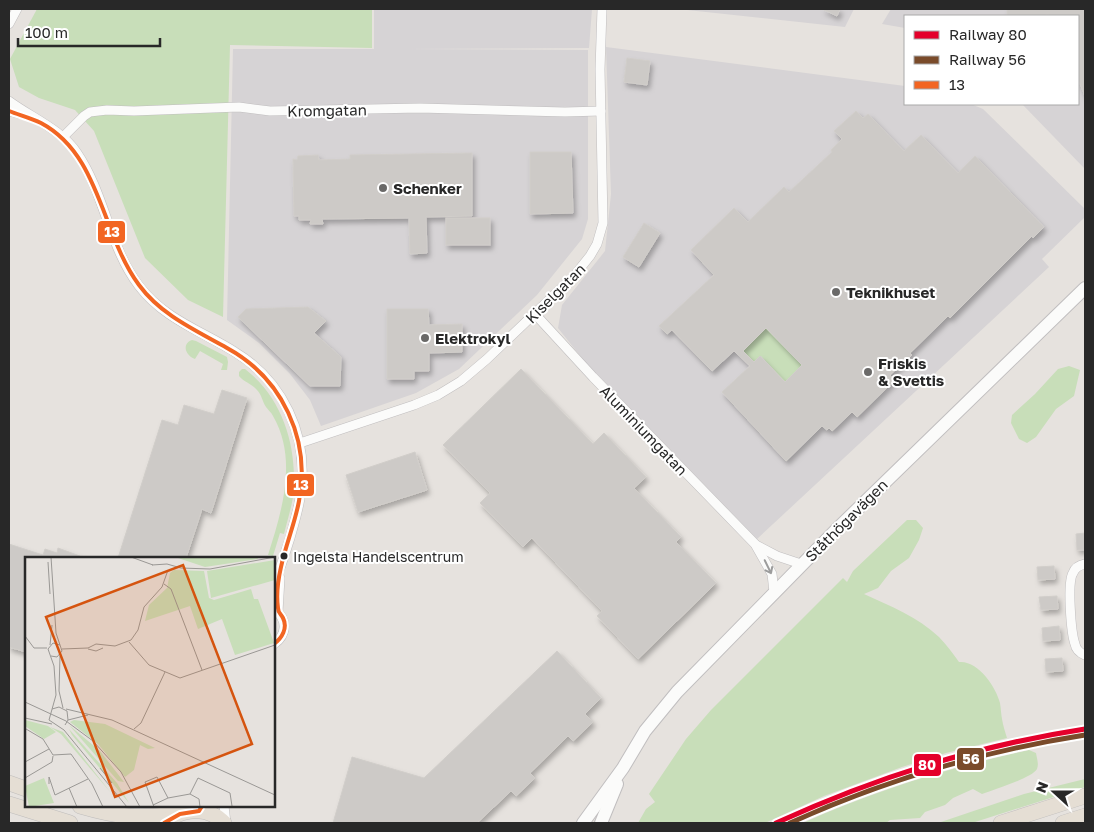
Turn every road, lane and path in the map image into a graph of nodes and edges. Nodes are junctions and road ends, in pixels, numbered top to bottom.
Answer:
1 (602, 9) edge
2 (16, 12) edge
3 (9, 24) edge
4 (9, 31) edge
5 (9, 101) edge
6 (9, 111) edge
7 (601, 111) junction
8 (34, 118) junction
9 (63, 137) junction
10 (1085, 288) edge
11 (535, 314) junction
12 (300, 443) junction
13 (755, 544) junction
14 (801, 564) junction
15 (1085, 564) edge
16 (280, 569) junction
17 (275, 582) edge
18 (774, 592) junction
19 (276, 611) edge
20 (275, 643) edge
21 (1085, 655) edge
22 (623, 768) junction
23 (9, 784) edge
24 (25, 789) edge
25 (1085, 796) edge
26 (9, 804) edge
27 (84, 807) edge
28 (224, 807) edge
29 (187, 812) edge
30 (1085, 816) edge
31 (70, 823) edge
32 (225, 823) edge
33 (584, 823) edge
34 (601, 823) edge
35 (1001, 823) edge
36 (1063, 823) edge

1 - 7 street, Kiselgatan
2 - 3 street
2 - 4 street
5 - 8 street
6 - 8 street
7 - 9 street, Kromgatan
7 - 11 street, Kiselgatan
8 - 9 street
9 - 12 street
10 - 14 main road, Ståthögavägen
11 - 12 street, Kiselgatan
11 - 13 street, Aluminiumgatan
12 - 16 street
13 - 14 street, Aluminiumgatan
13 -> 18 street, Aluminiumgatan
14 - 18 main road, Ståthögavägen
15 - 21 street
16 - 17 street
16 - 19 street
18 - 22 main road, Ståthögavägen
19 - 20 street
22 - 33 main road, Ståthögavägen
22 - 34 main road, Ståthögavägen
23 - 24 highway
25 - 35 highway
26 - 31 highway
27 - 29 highway
28 - 32 street
29 - 32 highway
30 - 36 highway

